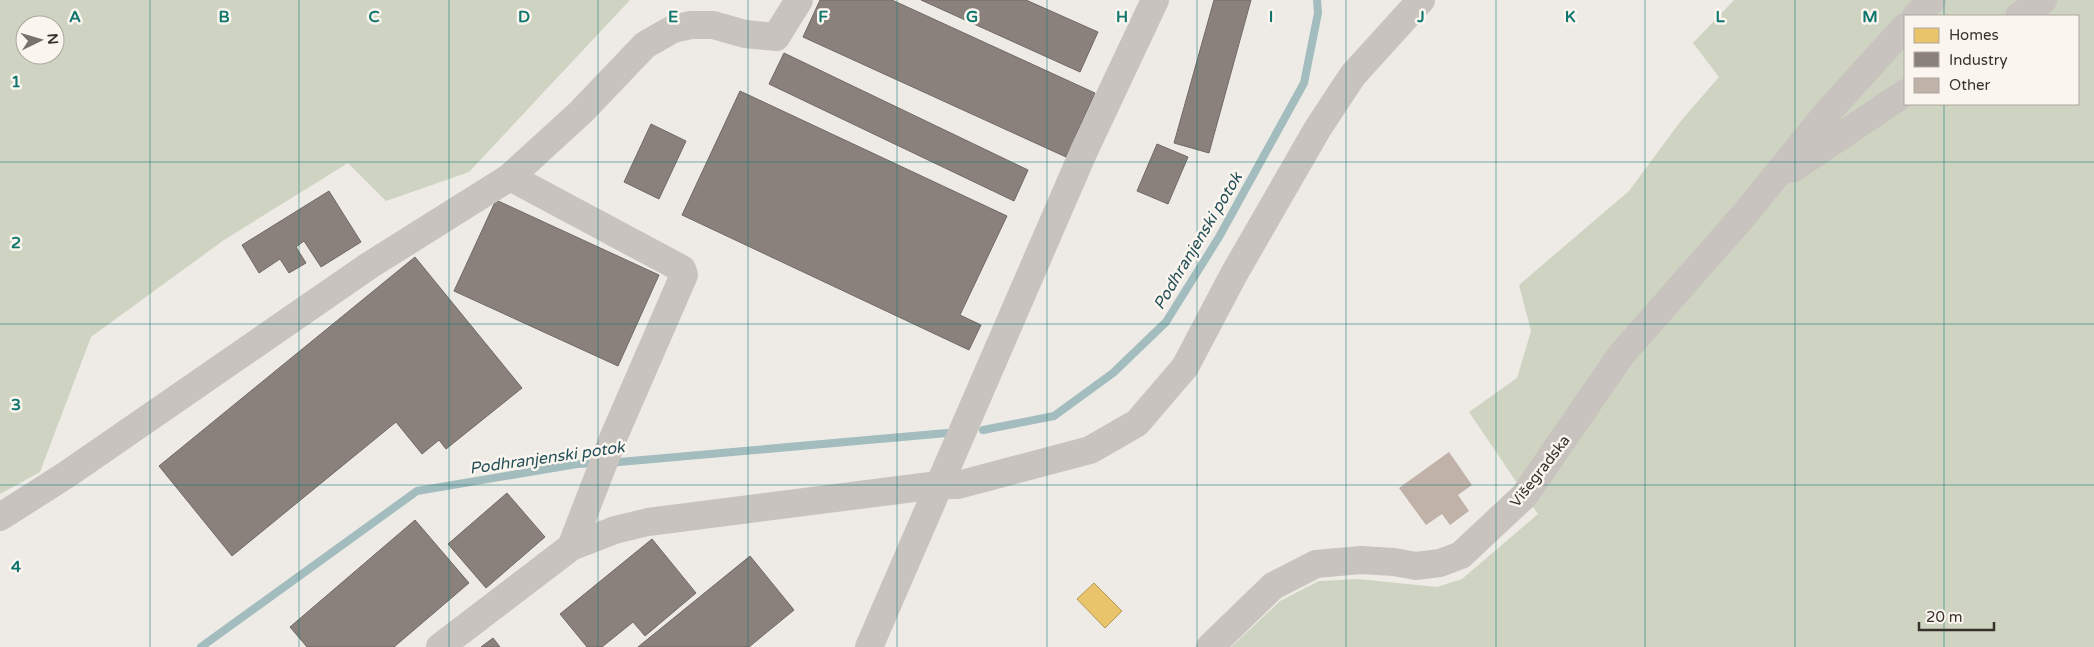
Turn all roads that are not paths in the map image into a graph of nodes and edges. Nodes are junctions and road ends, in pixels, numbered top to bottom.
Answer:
1 (799, 0) edge
2 (1155, 0) edge
3 (1421, 0) edge
4 (1932, 0) edge
5 (2043, 0) edge
6 (1917, 15) edge
7 (2020, 15) edge
8 (1904, 28) edge
9 (1904, 94) edge
10 (510, 177) junction
11 (1770, 183) junction
12 (938, 486) junction
13 (0, 517) edge
14 (571, 546) junction
15 (440, 647) edge
16 (869, 647) edge
17 (1210, 647) edge

1 - 10 street
2 - 12 street
3 - 12 street
4 - 6 street
5 - 7 street
8 - 11 street
9 - 11 street
10 - 13 street
10 - 14 street
11 - 17 street, Višegradska
12 - 14 street
12 - 16 street
14 - 15 street

